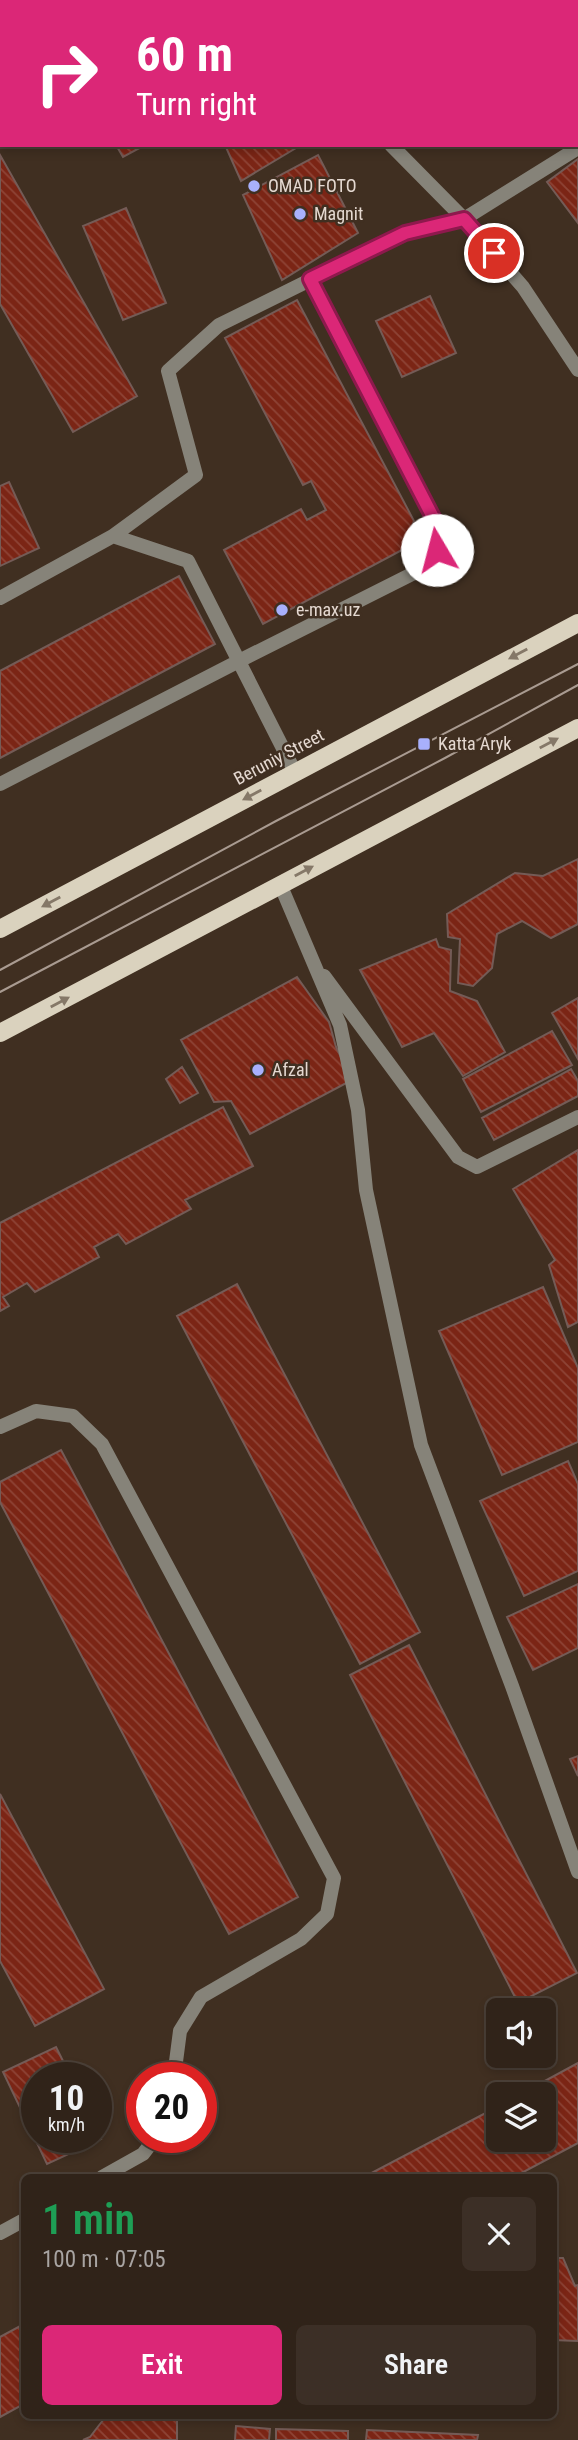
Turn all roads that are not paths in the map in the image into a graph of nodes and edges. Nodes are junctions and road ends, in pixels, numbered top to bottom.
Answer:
1 (393, 147) edge
2 (578, 148) edge
3 (464, 219) junction
4 (310, 279) junction
5 (578, 370) edge
6 (113, 536) junction
7 (0, 598) edge
8 (578, 623) edge
9 (239, 661) junction
10 (578, 728) edge
11 (295, 772) junction
12 (0, 785) edge
13 (280, 884) junction
14 (0, 929) edge
15 (311, 958) junction
16 (0, 1033) edge
17 (578, 1117) edge
18 (0, 1427) edge
19 (578, 1872) edge
20 (176, 2062) edge
21 (144, 2153) edge
22 (107, 2174) edge
23 (21, 2222) edge
24 (0, 2233) edge

1 - 3 street
2 - 3 street
3 - 4 street
3 - 5 street
4 - 6 street
4 - 9 street
6 - 7 street
6 - 9 street
8 -> 11 main road, Beruniy Street
9 - 11 street
9 - 12 street
13 -> 10 main road
11 -> 14 main road, Beruniy Street
13 - 15 street
16 -> 13 main road
15 - 17 street
15 - 19 street
18 - 20 street
21 - 22 street
23 - 24 street

